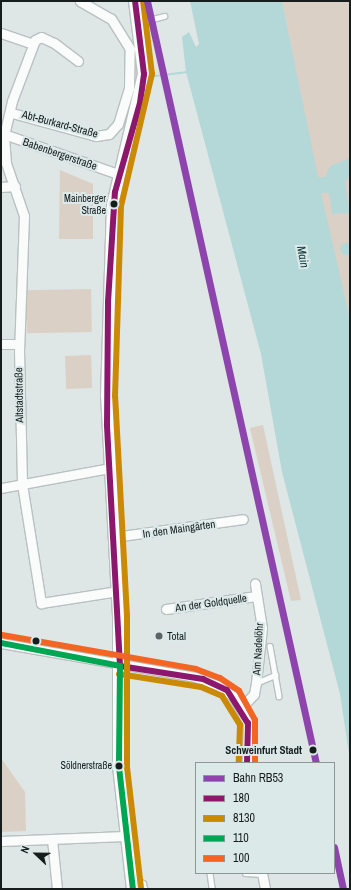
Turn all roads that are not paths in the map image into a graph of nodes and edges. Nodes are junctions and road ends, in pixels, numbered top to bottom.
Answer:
1 (80, 1) edge
2 (138, 11) edge
3 (164, 16) dead end
4 (1, 33) edge
5 (33, 44) junction
6 (78, 61) dead end
7 (12, 113) junction
8 (3, 134) edge
9 (118, 174) junction
10 (15, 186) junction
11 (1, 187) edge
12 (1, 344) edge
13 (19, 344) junction
14 (110, 468) junction
15 (22, 484) junction
16 (1, 488) edge
17 (243, 519) dead end
18 (114, 538) junction
19 (255, 584) dead end
20 (118, 591) junction
21 (256, 596) junction
22 (166, 609) dead end
23 (1, 644) edge
24 (270, 646) dead end
25 (120, 666) junction
26 (275, 675) junction
27 (256, 683) junction
28 (279, 696) dead end
29 (241, 708) junction
30 (247, 762) edge
31 (125, 836) junction
32 (52, 839) junction
33 (1, 841) edge
34 (210, 874) edge
35 (262, 874) edge
36 (130, 876) junction
37 (212, 888) dead end
38 (57, 889) edge
39 (133, 889) edge
40 (145, 889) edge
41 (265, 889) edge

1 - 7 street, Abt-Burkard-Straße
2 - 3 lane
2 - 9 main road
4 - 5 street
5 - 6 street
5 - 7 street, Altstadtstraße
7 - 8 street, Altstadtstraße
8 - 9 street, Babenbergerstraße
8 - 10 street, Altstadtstraße
9 - 14 main road
10 - 11 street
10 - 13 street, Altstadtstraße
12 - 13 street
13 - 15 street, Altstadtstraße
14 - 15 street
14 - 18 main road
15 - 16 street
15 - 20 street, Altstadtstraße
17 - 18 street, In den Maingärten
18 - 20 main road
19 - 21 street, Am Nadelöhr
20 - 25 main road
21 - 22 street, An der Goldquelle
21 - 27 street, Am Nadelöhr
23 - 25 street
24 - 26 lane
25 - 29 street
25 - 31 main road
26 - 27 lane
26 - 28 lane
27 - 29 street, Am Nadelöhr
29 - 30 street
31 - 32 street
31 - 36 main road
32 - 33 street
32 - 38 street
34 - 37 lane
35 - 41 street
36 - 39 main road
36 - 40 lane

